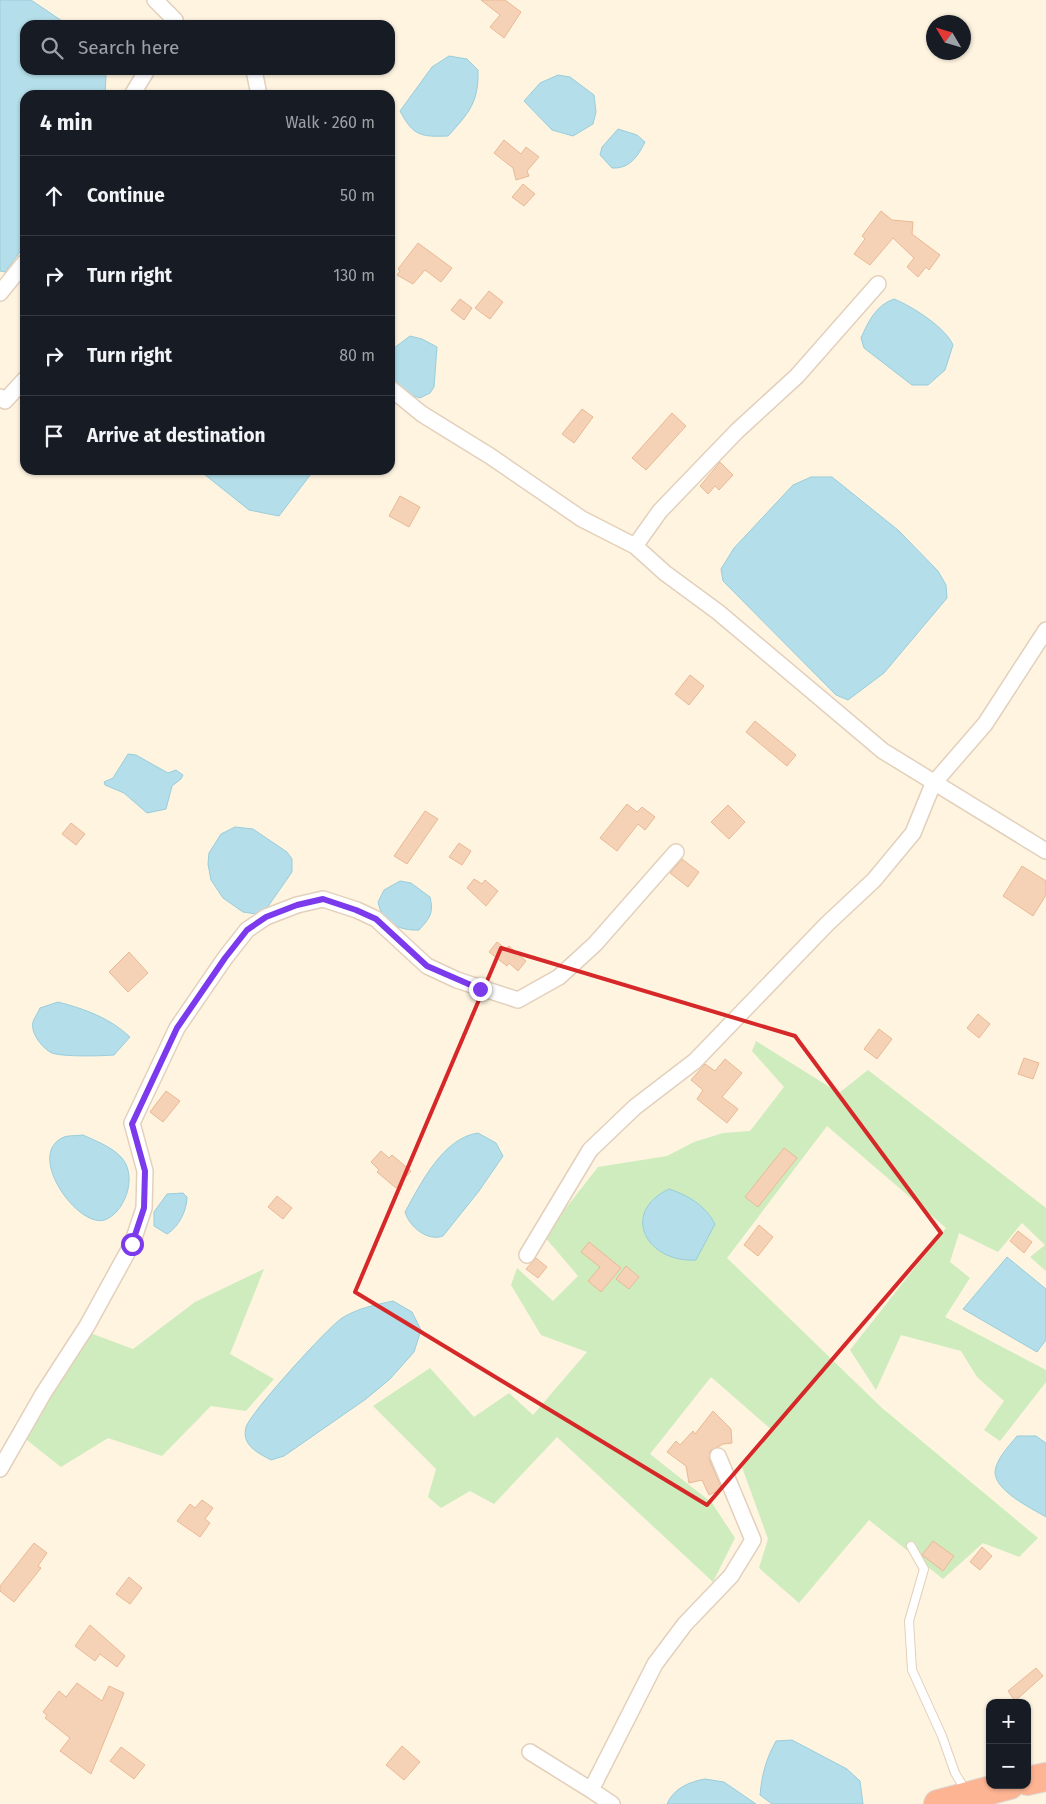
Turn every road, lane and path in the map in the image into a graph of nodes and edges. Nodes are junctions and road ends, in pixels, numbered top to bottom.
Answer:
1 (155, 0) edge
2 (174, 20) edge
3 (144, 75) edge
4 (255, 75) edge
5 (135, 90) edge
6 (258, 90) edge
7 (20, 268) edge
8 (878, 284) dead end
9 (0, 293) edge
10 (20, 384) edge
11 (395, 392) edge
12 (0, 397) edge
13 (635, 546) junction
14 (1046, 630) edge
15 (933, 784) junction
16 (1046, 851) edge
17 (676, 852) dead end
18 (527, 1255) dead end
19 (718, 1456) dead end
20 (0, 1469) edge
21 (912, 1546) dead end
22 (530, 1752) dead end
23 (1046, 1777) edge
24 (1031, 1780) edge
25 (998, 1789) edge
26 (591, 1790) junction
27 (967, 1799) edge
28 (612, 1804) edge
29 (938, 1804) edge

1 - 2 street
3 - 5 street
4 - 6 street
7 - 9 street
8 - 13 street
10 - 12 street
11 - 13 street
13 - 15 street
14 - 15 street
15 - 16 street
15 - 18 street
17 - 20 street
19 - 26 street
21 - 27 lane
22 - 26 street
23 - 24 highway
25 - 27 highway
26 - 28 street
27 - 29 highway

